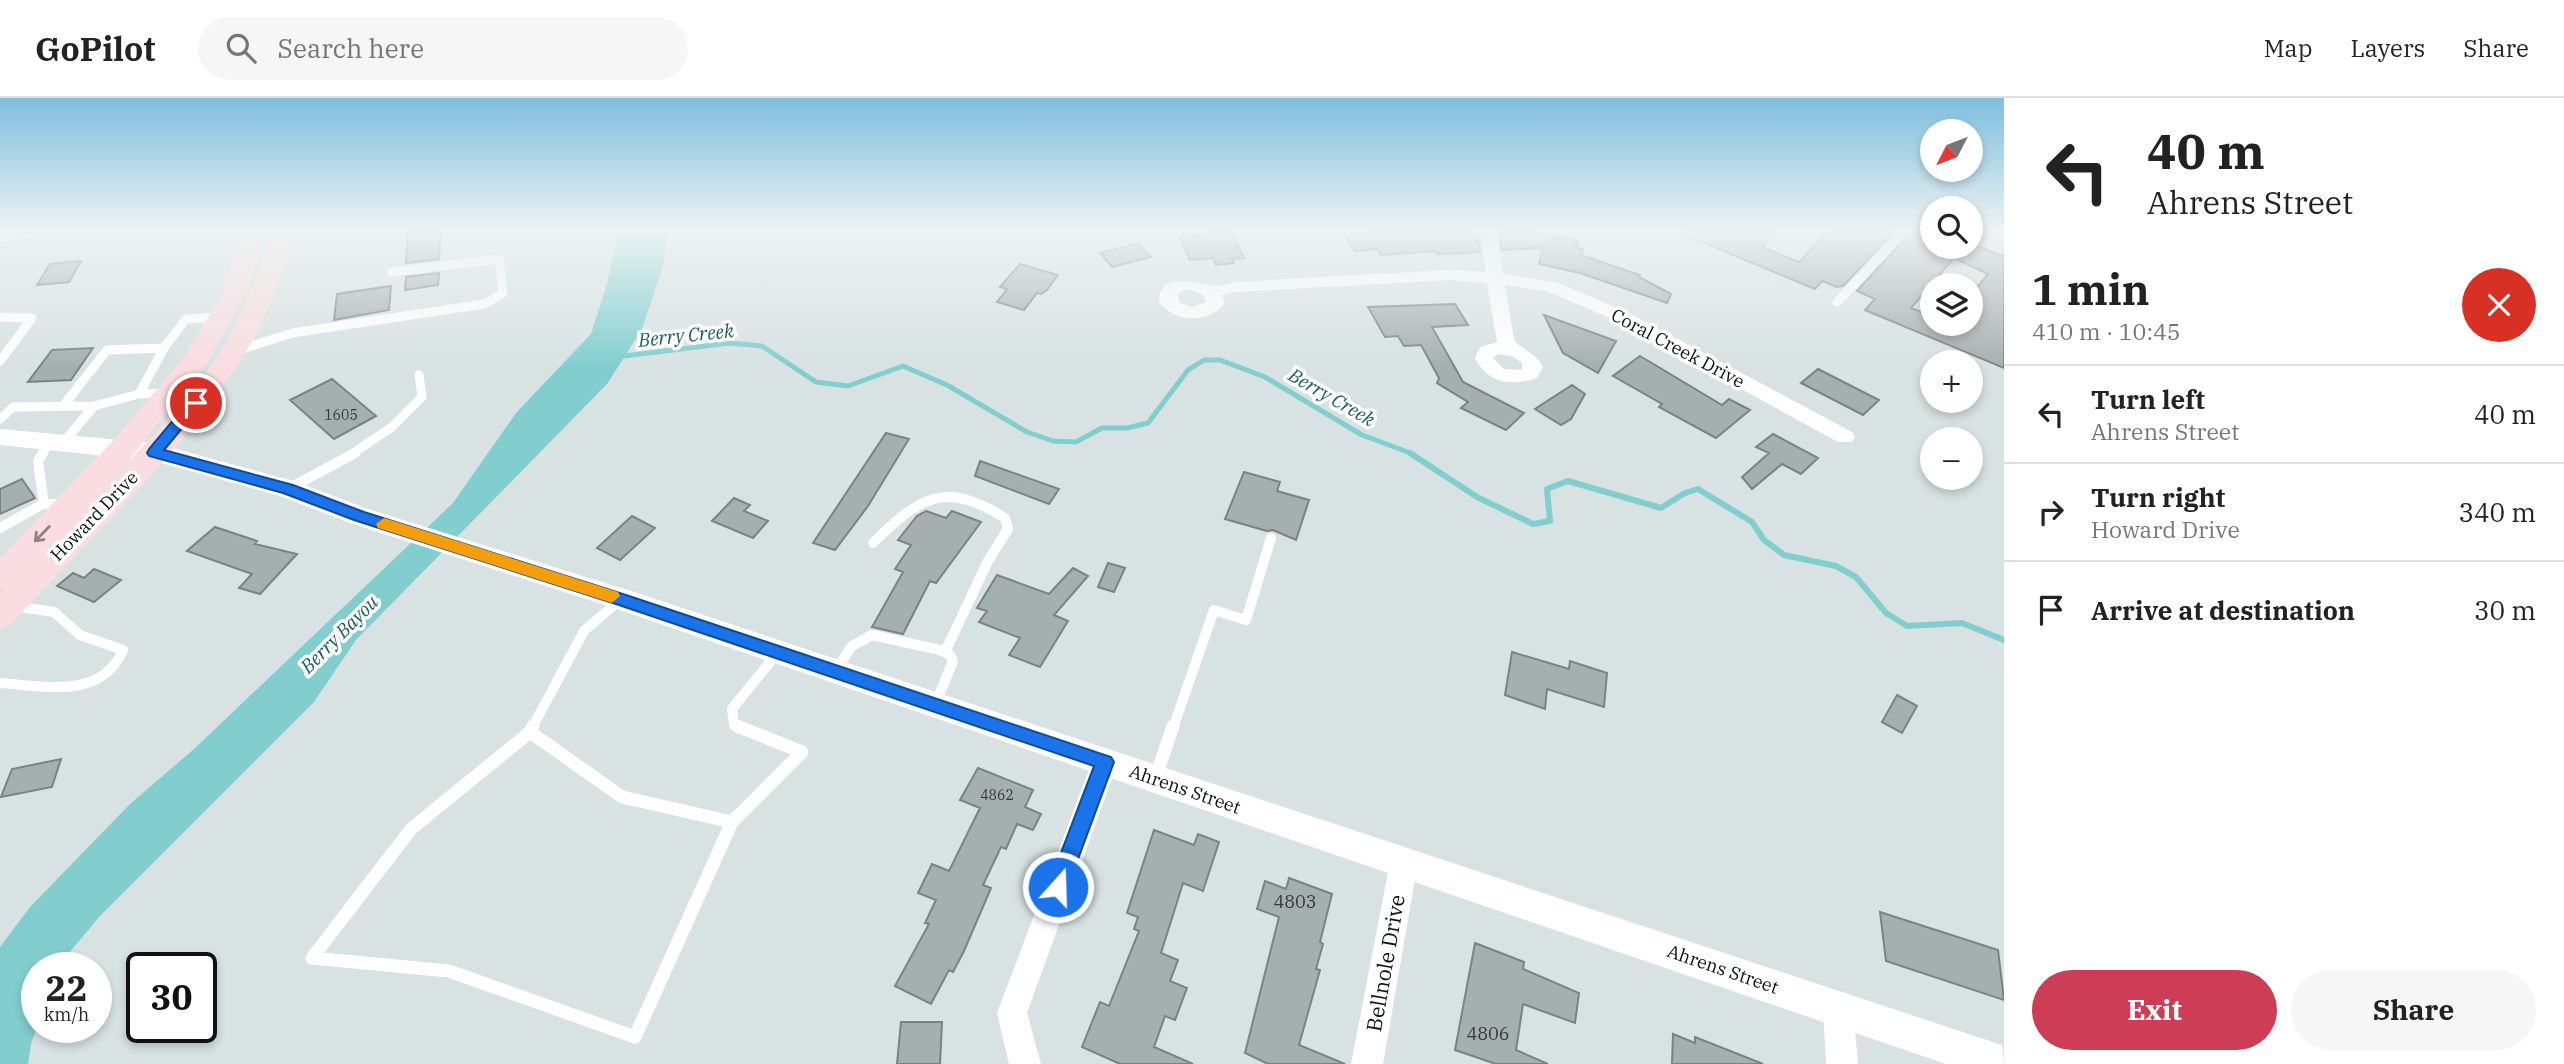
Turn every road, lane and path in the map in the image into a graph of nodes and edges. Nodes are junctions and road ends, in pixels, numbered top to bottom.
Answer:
1 (240, 276) edge
2 (269, 276) edge
3 (501, 276) edge
4 (1430, 276) edge
5 (1467, 276) edge
6 (1862, 276) edge
7 (1495, 278) junction
8 (1210, 292) dead end
9 (1837, 302) dead end
10 (0, 317) edge
11 (222, 317) junction
12 (164, 348) junction
13 (1509, 348) dead end
14 (233, 351) junction
15 (0, 361) edge
16 (419, 375) dead end
17 (171, 393) junction
18 (139, 394) junction
19 (63, 406) junction
20 (94, 406) junction
21 (0, 419) edge
22 (0, 436) edge
23 (1845, 437) dead end
24 (56, 442) junction
25 (122, 449) junction
26 (154, 453) junction
27 (288, 489) junction
28 (57, 504) junction
29 (0, 528) edge
30 (1271, 538) dead end
31 (873, 543) dead end
32 (3, 599) edge
33 (621, 599) junction
34 (778, 652) junction
35 (945, 652) junction
36 (835, 671) junction
37 (0, 683) edge
38 (935, 705) junction
39 (530, 732) junction
40 (1105, 762) junction
41 (1155, 779) junction
42 (732, 822) junction
43 (1404, 862) junction
44 (1838, 1008) junction
45 (1025, 1064) edge
46 (1367, 1064) edge
47 (1842, 1064) edge
48 (2002, 1064) edge

1 - 11 main road, Howard Drive
2 - 14 main road, Howard Drive
3 - 14 lane
4 - 8 street, Coral Creek Drive
5 - 7 street, Coral Creek Drive
6 - 9 lane
7 - 13 street
7 - 23 street, Coral Creek Drive
10 - 15 lane
11 - 12 lane
11 - 17 main road, Howard Drive
12 - 18 lane
12 - 19 lane
14 - 26 main road, Howard Drive
16 - 27 lane
17 - 18 lane
17 - 25 main road, Howard Drive
18 - 20 lane
19 - 20 lane
19 - 21 lane
20 - 24 lane
22 - 24 street, Ahrens Street
24 - 25 street, Ahrens Street
24 - 28 lane
25 - 26 street, Ahrens Street
25 - 28 main road, Howard Drive
26 - 27 street, Ahrens Street
26 - 32 main road, Howard Drive
27 - 33 street, Ahrens Street
28 - 29 lane
28 -> 32 main road, Howard Drive
30 - 41 lane
31 - 35 lane
32 - 37 lane
33 - 34 street, Ahrens Street
33 - 39 lane
34 - 36 street, Ahrens Street
34 - 42 lane
35 - 36 lane
35 - 38 lane
36 - 38 street, Ahrens Street
38 - 40 street, Ahrens Street
39 - 42 lane
39 - 42 lane
40 - 41 street, Ahrens Street
40 - 45 street
41 - 43 street, Ahrens Street
43 - 44 street, Ahrens Street
43 - 46 street, Bellnole Drive
44 - 47 street
44 - 48 street, Ahrens Street

